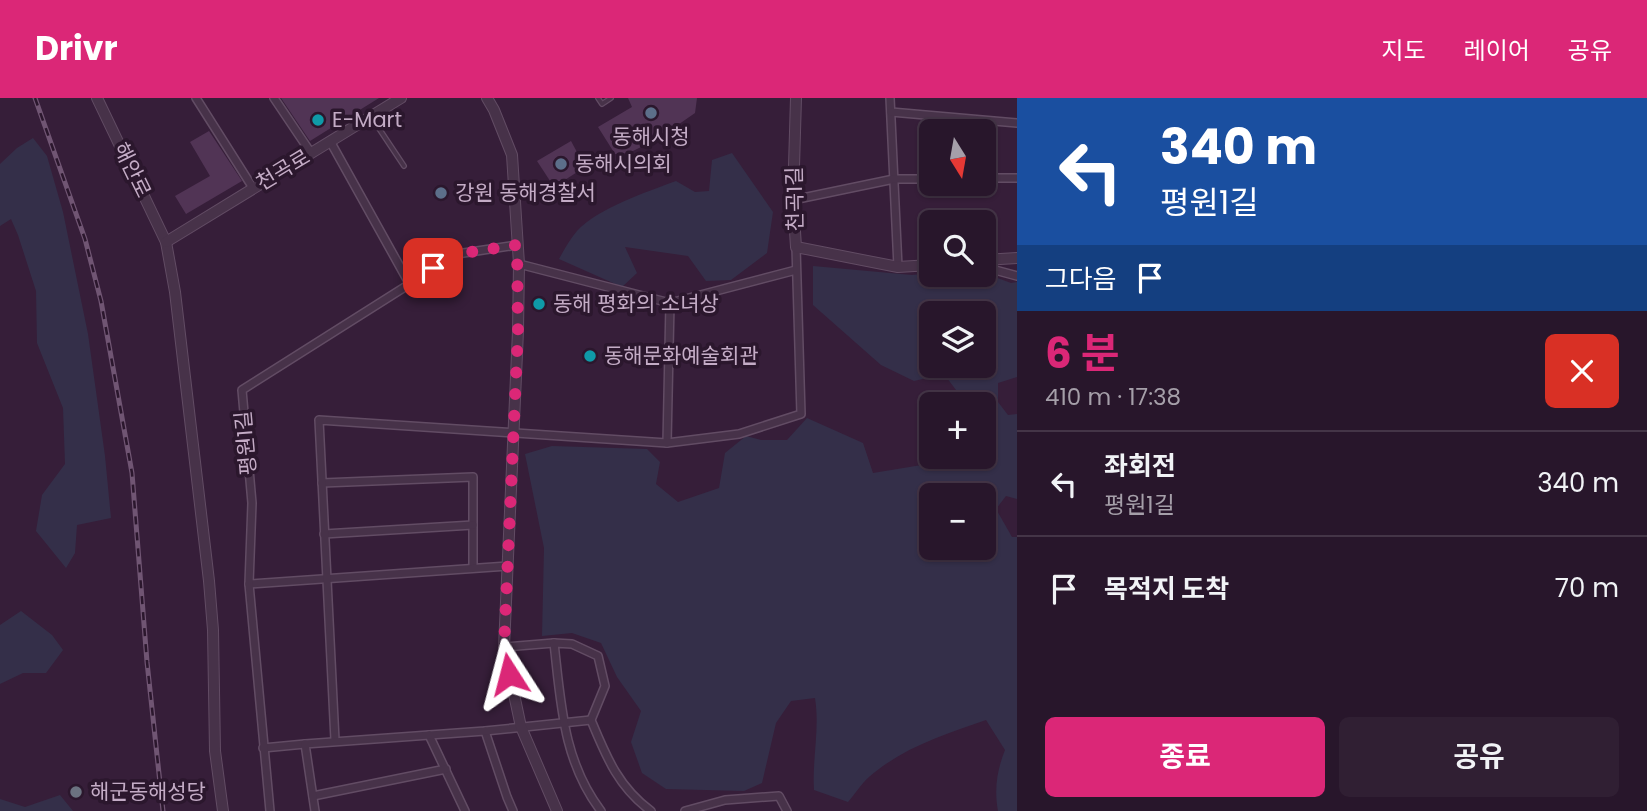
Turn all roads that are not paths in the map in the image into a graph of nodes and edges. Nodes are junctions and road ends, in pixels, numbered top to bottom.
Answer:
1 (97, 98) edge
2 (196, 98) edge
3 (274, 98) edge
4 (401, 98) edge
5 (487, 98) edge
6 (598, 98) edge
7 (611, 98) edge
8 (796, 98) edge
9 (890, 98) edge
10 (891, 112) junction
11 (370, 117) junction
12 (1017, 123) edge
13 (330, 141) junction
14 (311, 153) junction
15 (404, 166) dead end
16 (1017, 177) edge
17 (996, 178) edge
18 (894, 179) junction
19 (919, 179) edge
20 (253, 188) junction
21 (793, 200) junction
22 (166, 242) junction
23 (517, 245) junction
24 (796, 247) junction
25 (1017, 258) edge
26 (996, 259) edge
27 (519, 264) junction
28 (919, 266) edge
29 (898, 267) junction
30 (796, 270) junction
31 (996, 270) edge
32 (1017, 276) edge
33 (409, 283) junction
34 (670, 303) junction
35 (514, 434) junction
36 (667, 443) junction
37 (322, 483) junction
38 (473, 525) junction
39 (324, 534) junction
40 (508, 566) junction
41 (473, 568) junction
42 (326, 579) junction
43 (249, 584) junction
44 (554, 643) junction
45 (504, 647) junction
46 (591, 720) junction
47 (564, 722) junction
48 (521, 727) junction
49 (485, 730) junction
50 (429, 735) junction
51 (335, 740) junction
52 (305, 744) junction
53 (264, 748) junction
54 (446, 769) junction
55 (313, 796) junction
56 (725, 800) junction
57 (223, 811) edge
58 (270, 811) edge
59 (315, 811) edge
60 (465, 811) edge
61 (513, 811) edge
62 (557, 811) edge
63 (601, 811) edge
64 (651, 811) edge
65 (685, 811) edge
66 (720, 811) edge
67 (787, 811) edge

1 - 22 street, 해안로
2 - 20 street
3 - 14 street
4 - 11 street, 천곡로
5 - 23 street
6 - 7 lane
8 - 21 street, 천곡1길
9 - 10 street
10 - 12 street
10 - 18 street
11 - 13 street, 천곡로
11 - 15 lane
13 - 14 street, 천곡로
13 - 33 street
14 - 20 street, 천곡로
16 - 17 street
18 - 19 street
18 - 21 street
18 - 29 street
20 - 22 street, 천곡로
21 - 24 street, 천곡1길
22 - 57 street, 해안로
23 - 27 street
23 - 33 street, 평원1길
24 - 29 street, 천곡1길
24 - 30 street
25 - 26 street
27 - 34 street
27 - 35 street
28 - 29 street, 천곡1길
30 - 34 street
30 - 36 street
31 - 32 street
33 - 43 street, 평원1길
34 - 36 street
35 - 36 street
35 - 37 street
35 - 40 street
37 - 38 street
37 - 39 street
38 - 39 street
38 - 41 street
39 - 42 street
40 - 41 street
40 - 45 street
41 - 42 street
42 - 43 street
42 - 51 street
43 - 53 street, 평원1길
44 - 45 street
44 - 46 street
44 - 47 street
45 - 48 street
46 - 47 street
46 - 64 street
47 - 48 street
47 - 63 street
48 - 49 street
48 - 62 street
49 - 50 street
49 - 61 street
50 - 51 street
50 - 54 street
51 - 52 street
52 - 53 street
52 - 55 street
53 - 58 street, 평원1길
54 - 55 street
54 - 60 street
55 - 59 street
56 - 65 street
56 - 66 street
56 - 67 street

